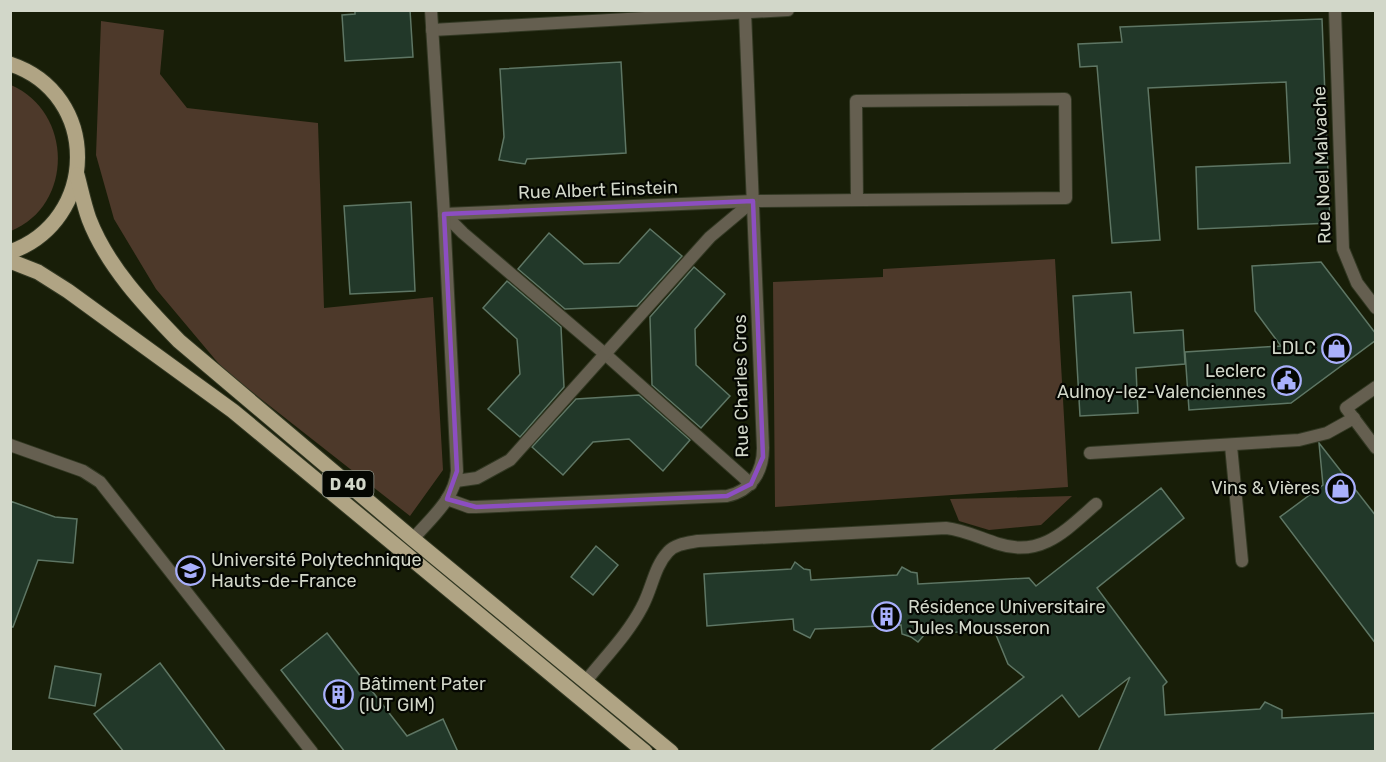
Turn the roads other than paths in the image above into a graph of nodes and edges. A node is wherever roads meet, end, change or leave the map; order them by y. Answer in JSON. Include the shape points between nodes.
{"nodes":[{"id":1,"x":431,"y":10,"type":"edge"},
{"id":2,"x":788,"y":10,"type":"edge"},
{"id":3,"x":1335,"y":10,"type":"edge"},
{"id":4,"x":745,"y":12,"type":"junction"},
{"id":5,"x":432,"y":30,"type":"junction"},
{"id":6,"x":10,"y":64,"type":"edge"},
{"id":7,"x":77,"y":175,"type":"junction"},
{"id":8,"x":857,"y":200,"type":"junction"},
{"id":9,"x":753,"y":201,"type":"junction"},
{"id":10,"x":444,"y":214,"type":"junction"},
{"id":11,"x":10,"y":252,"type":"edge"},
{"id":12,"x":10,"y":261,"type":"edge"},
{"id":13,"x":1376,"y":308,"type":"edge"},
{"id":14,"x":605,"y":354,"type":"junction"},
{"id":15,"x":1376,"y":387,"type":"edge"},
{"id":16,"x":1354,"y":418,"type":"junction"},
{"id":17,"x":10,"y":445,"type":"edge"},
{"id":18,"x":1231,"y":446,"type":"junction"},
{"id":19,"x":1376,"y":448,"type":"edge"},
{"id":20,"x":1090,"y":453,"type":"dead end"},
{"id":21,"x":456,"y":481,"type":"junction"},
{"id":22,"x":751,"y":484,"type":"junction"},
{"id":23,"x":447,"y":499,"type":"junction"},
{"id":24,"x":1096,"y":504,"type":"dead end"},
{"id":25,"x":413,"y":539,"type":"junction"},
{"id":26,"x":1242,"y":561,"type":"dead end"},
{"id":27,"x":586,"y":681,"type":"junction"},
{"id":28,"x":312,"y":752,"type":"edge"},
{"id":29,"x":645,"y":752,"type":"edge"},
{"id":30,"x":671,"y":752,"type":"edge"}],
"edges":[{"from":1,"to":5,"type":"street"},
{"from":2,"to":4,"type":"street"},
{"from":3,"to":13,"type":"street","name":"Rue Noel Malvache","via":[[1342,243],[1351,272]]},
{"from":4,"to":5,"type":"street"},
{"from":4,"to":9,"type":"street","name":"Rue Charles Cros"},
{"from":5,"to":10,"type":"street"},
{"from":6,"to":7,"type":"main road","via":[[42,82],[63,105],[75,134]]},
{"from":7,"to":11,"type":"main road","via":[[68,203],[57,220],[35,240]]},
{"from":7,"to":25,"type":"main road","number":"D 40","via":[[102,245],[161,322],[199,359]]},
{"from":8,"to":8,"type":"street","name":"Rue Albert Einstein","via":[[1066,198],[1065,99],[856,101]]},
{"from":8,"to":9,"type":"street","name":"Rue Albert Einstein"},
{"from":9,"to":10,"type":"street","name":"Rue Albert Einstein"},
{"from":9,"to":14,"type":"street","via":[[710,237]]},
{"from":9,"to":22,"type":"street","name":"Rue Charles Cros","via":[[763,457]]},
{"from":10,"to":14,"type":"street"},
{"from":10,"to":21,"type":"street"},
{"from":12,"to":29,"type":"main road","number":"D 40","via":[[38,272],[88,305],[242,418]]},
{"from":14,"to":21,"type":"street","via":[[510,460],[477,478]]},
{"from":14,"to":22,"type":"street"},
{"from":15,"to":16,"type":"street","via":[[1346,408]]},
{"from":16,"to":18,"type":"street","via":[[1314,438]]},
{"from":16,"to":19,"type":"street"},
{"from":17,"to":28,"type":"street","via":[[83,471],[100,482]]},
{"from":18,"to":20,"type":"street"},
{"from":18,"to":26,"type":"street"},
{"from":21,"to":23,"type":"street"},
{"from":22,"to":23,"type":"street","name":"Rue Charles Cros","via":[[727,496],[476,507]]},
{"from":23,"to":25,"type":"street"},
{"from":24,"to":27,"type":"street","via":[[1057,537],[1036,547],[1002,545],[946,528],[680,544],[662,559],[637,616]]},
{"from":25,"to":27,"type":"main road","number":"D 40"},
{"from":27,"to":30,"type":"main road","number":"D 40"}]}
